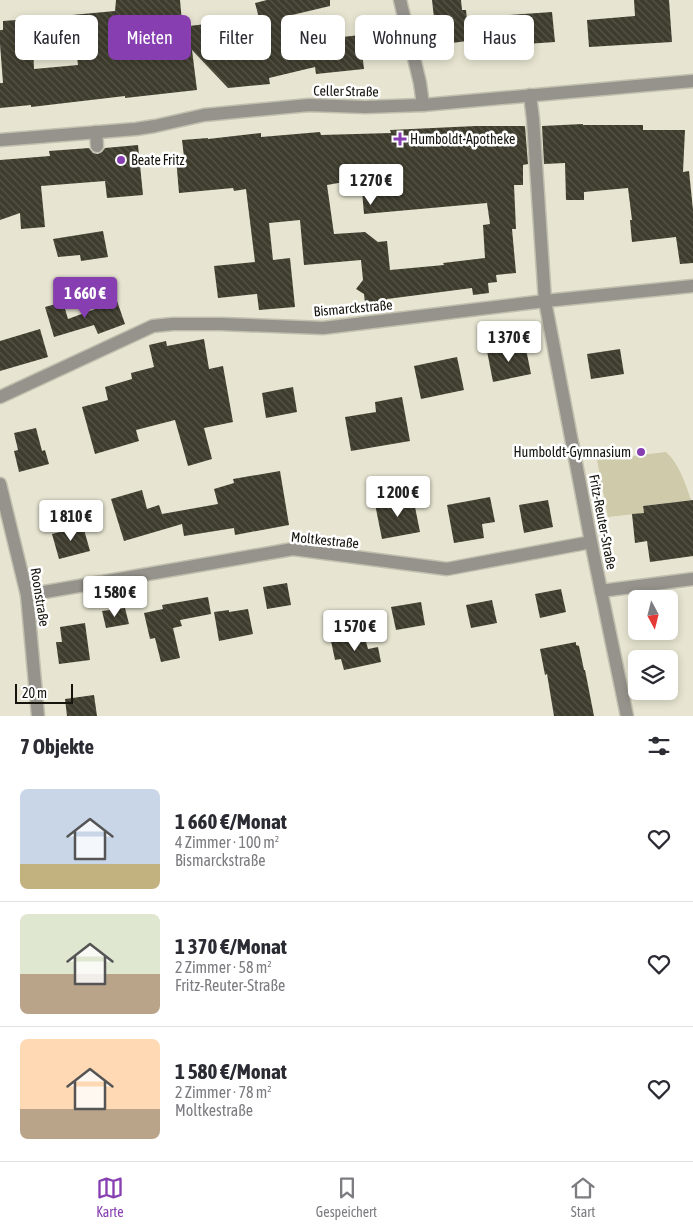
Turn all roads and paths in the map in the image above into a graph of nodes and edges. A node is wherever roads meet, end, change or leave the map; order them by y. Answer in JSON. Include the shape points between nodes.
{"nodes":[{"id":1,"x":400,"y":0,"type":"edge"},
{"id":2,"x":693,"y":81,"type":"edge"},
{"id":3,"x":530,"y":95,"type":"junction"},
{"id":4,"x":423,"y":105,"type":"junction"},
{"id":5,"x":96,"y":132,"type":"junction"},
{"id":6,"x":0,"y":140,"type":"edge"},
{"id":7,"x":97,"y":146,"type":"dead end"},
{"id":8,"x":693,"y":286,"type":"edge"},
{"id":9,"x":545,"y":302,"type":"junction"},
{"id":10,"x":0,"y":397,"type":"edge"},
{"id":11,"x":0,"y":484,"type":"edge"},
{"id":12,"x":591,"y":542,"type":"junction"},
{"id":13,"x":693,"y":579,"type":"edge"},
{"id":14,"x":602,"y":591,"type":"junction"},
{"id":15,"x":27,"y":595,"type":"junction"},
{"id":16,"x":38,"y":716,"type":"edge"},
{"id":17,"x":627,"y":716,"type":"edge"}],
"edges":[{"from":1,"to":4,"type":"street"},
{"from":2,"to":3,"type":"street","name":"Celler Straße"},
{"from":3,"to":4,"type":"street","name":"Celler Straße"},
{"from":3,"to":9,"type":"street","name":"Fritz-Reuter-Straße"},
{"from":4,"to":5,"type":"street","name":"Celler Straße","via":[[309,105],[204,115],[136,129]]},
{"from":5,"to":6,"type":"street","name":"Celler Straße"},
{"from":5,"to":7,"type":"street"},
{"from":8,"to":9,"type":"street","name":"Bismarckstraße"},
{"from":9,"to":10,"type":"street","name":"Bismarckstraße","via":[[323,328],[221,324],[153,326]]},
{"from":9,"to":12,"type":"street","name":"Fritz-Reuter-Straße"},
{"from":11,"to":15,"type":"street","name":"Roonstraße"},
{"from":12,"to":14,"type":"street","name":"Fritz-Reuter-Straße"},
{"from":12,"to":15,"type":"street","name":"Moltkestraße","via":[[447,569],[293,549]]},
{"from":13,"to":14,"type":"street"},
{"from":14,"to":17,"type":"street","name":"Fritz-Reuter-Straße"},
{"from":15,"to":16,"type":"street","name":"Roonstraße"}]}
